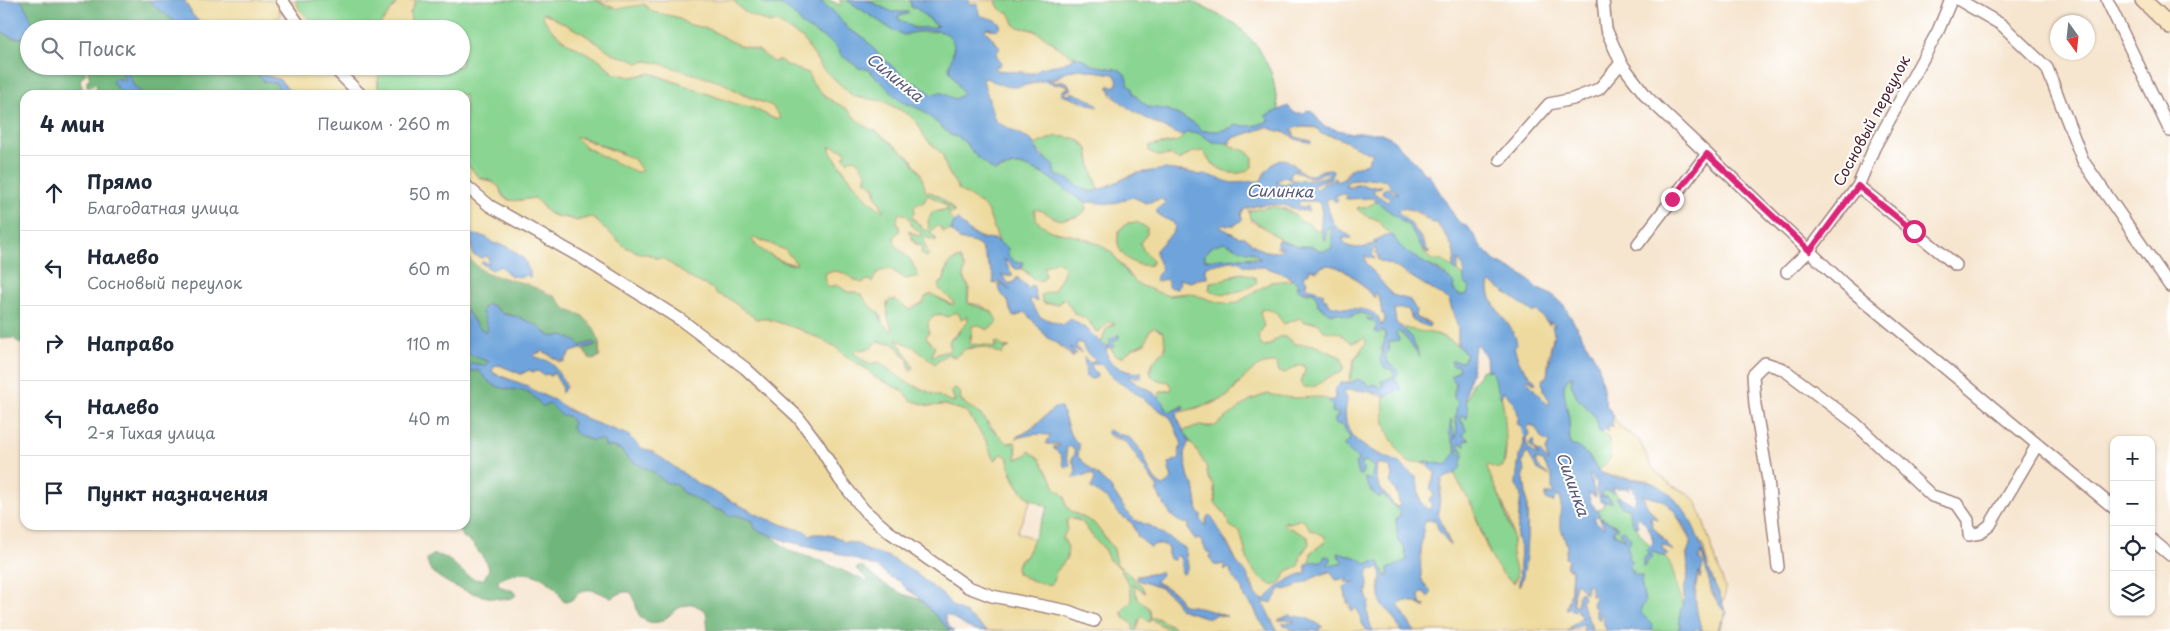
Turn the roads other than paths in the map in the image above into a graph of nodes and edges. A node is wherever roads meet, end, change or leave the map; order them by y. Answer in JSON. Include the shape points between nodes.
{"nodes":[{"id":1,"x":282,"y":0,"type":"edge"},
{"id":2,"x":1603,"y":0,"type":"edge"},
{"id":3,"x":1952,"y":0,"type":"edge"},
{"id":4,"x":1959,"y":0,"type":"edge"},
{"id":5,"x":2108,"y":0,"type":"edge"},
{"id":6,"x":2143,"y":0,"type":"edge"},
{"id":7,"x":296,"y":20,"type":"edge"},
{"id":8,"x":2170,"y":26,"type":"edge"},
{"id":9,"x":1621,"y":63,"type":"junction"},
{"id":10,"x":341,"y":75,"type":"edge"},
{"id":11,"x":356,"y":90,"type":"edge"},
{"id":12,"x":2170,"y":131,"type":"edge"},
{"id":13,"x":1707,"y":154,"type":"junction"},
{"id":14,"x":1500,"y":160,"type":"dead end"},
{"id":15,"x":1858,"y":186,"type":"junction"},
{"id":16,"x":470,"y":189,"type":"edge"},
{"id":17,"x":1638,"y":244,"type":"dead end"},
{"id":18,"x":1810,"y":251,"type":"junction"},
{"id":19,"x":1956,"y":265,"type":"dead end"},
{"id":20,"x":1788,"y":272,"type":"dead end"},
{"id":21,"x":2170,"y":286,"type":"edge"},
{"id":22,"x":2037,"y":445,"type":"junction"},
{"id":23,"x":2110,"y":505,"type":"edge"},
{"id":24,"x":2155,"y":542,"type":"edge"},
{"id":25,"x":2170,"y":555,"type":"edge"},
{"id":26,"x":1778,"y":566,"type":"dead end"},
{"id":27,"x":1094,"y":621,"type":"dead end"}],
"edges":[{"from":1,"to":7,"type":"street"},
{"from":2,"to":9,"type":"street","via":[[1606,29]]},
{"from":3,"to":15,"type":"street","name":"Сосновый переулок","via":[[1874,148]]},
{"from":4,"to":21,"type":"street","via":[[2002,25],[2047,68],[2083,160]]},
{"from":5,"to":12,"type":"street"},
{"from":6,"to":8,"type":"main road"},
{"from":9,"to":13,"type":"street","via":[[1647,97]]},
{"from":9,"to":14,"type":"street","via":[[1599,89],[1549,104]]},
{"from":10,"to":11,"type":"street"},
{"from":13,"to":17,"type":"street"},
{"from":13,"to":18,"type":"street"},
{"from":15,"to":18,"type":"street","name":"Сосновый переулок"},
{"from":15,"to":19,"type":"street"},
{"from":16,"to":27,"type":"street","via":[[490,206],[681,320],[745,368],[798,417],[864,510],[968,588]]},
{"from":18,"to":20,"type":"street","name":"Сосновый переулок"},
{"from":18,"to":22,"type":"street","via":[[1845,285]]},
{"from":22,"to":23,"type":"street"},
{"from":22,"to":26,"type":"street","via":[[1990,525],[1980,533],[1968,535],[1968,520],[1958,504],[1932,496],[1855,424],[1783,369],[1765,363],[1753,375]]},
{"from":24,"to":25,"type":"street"}]}
